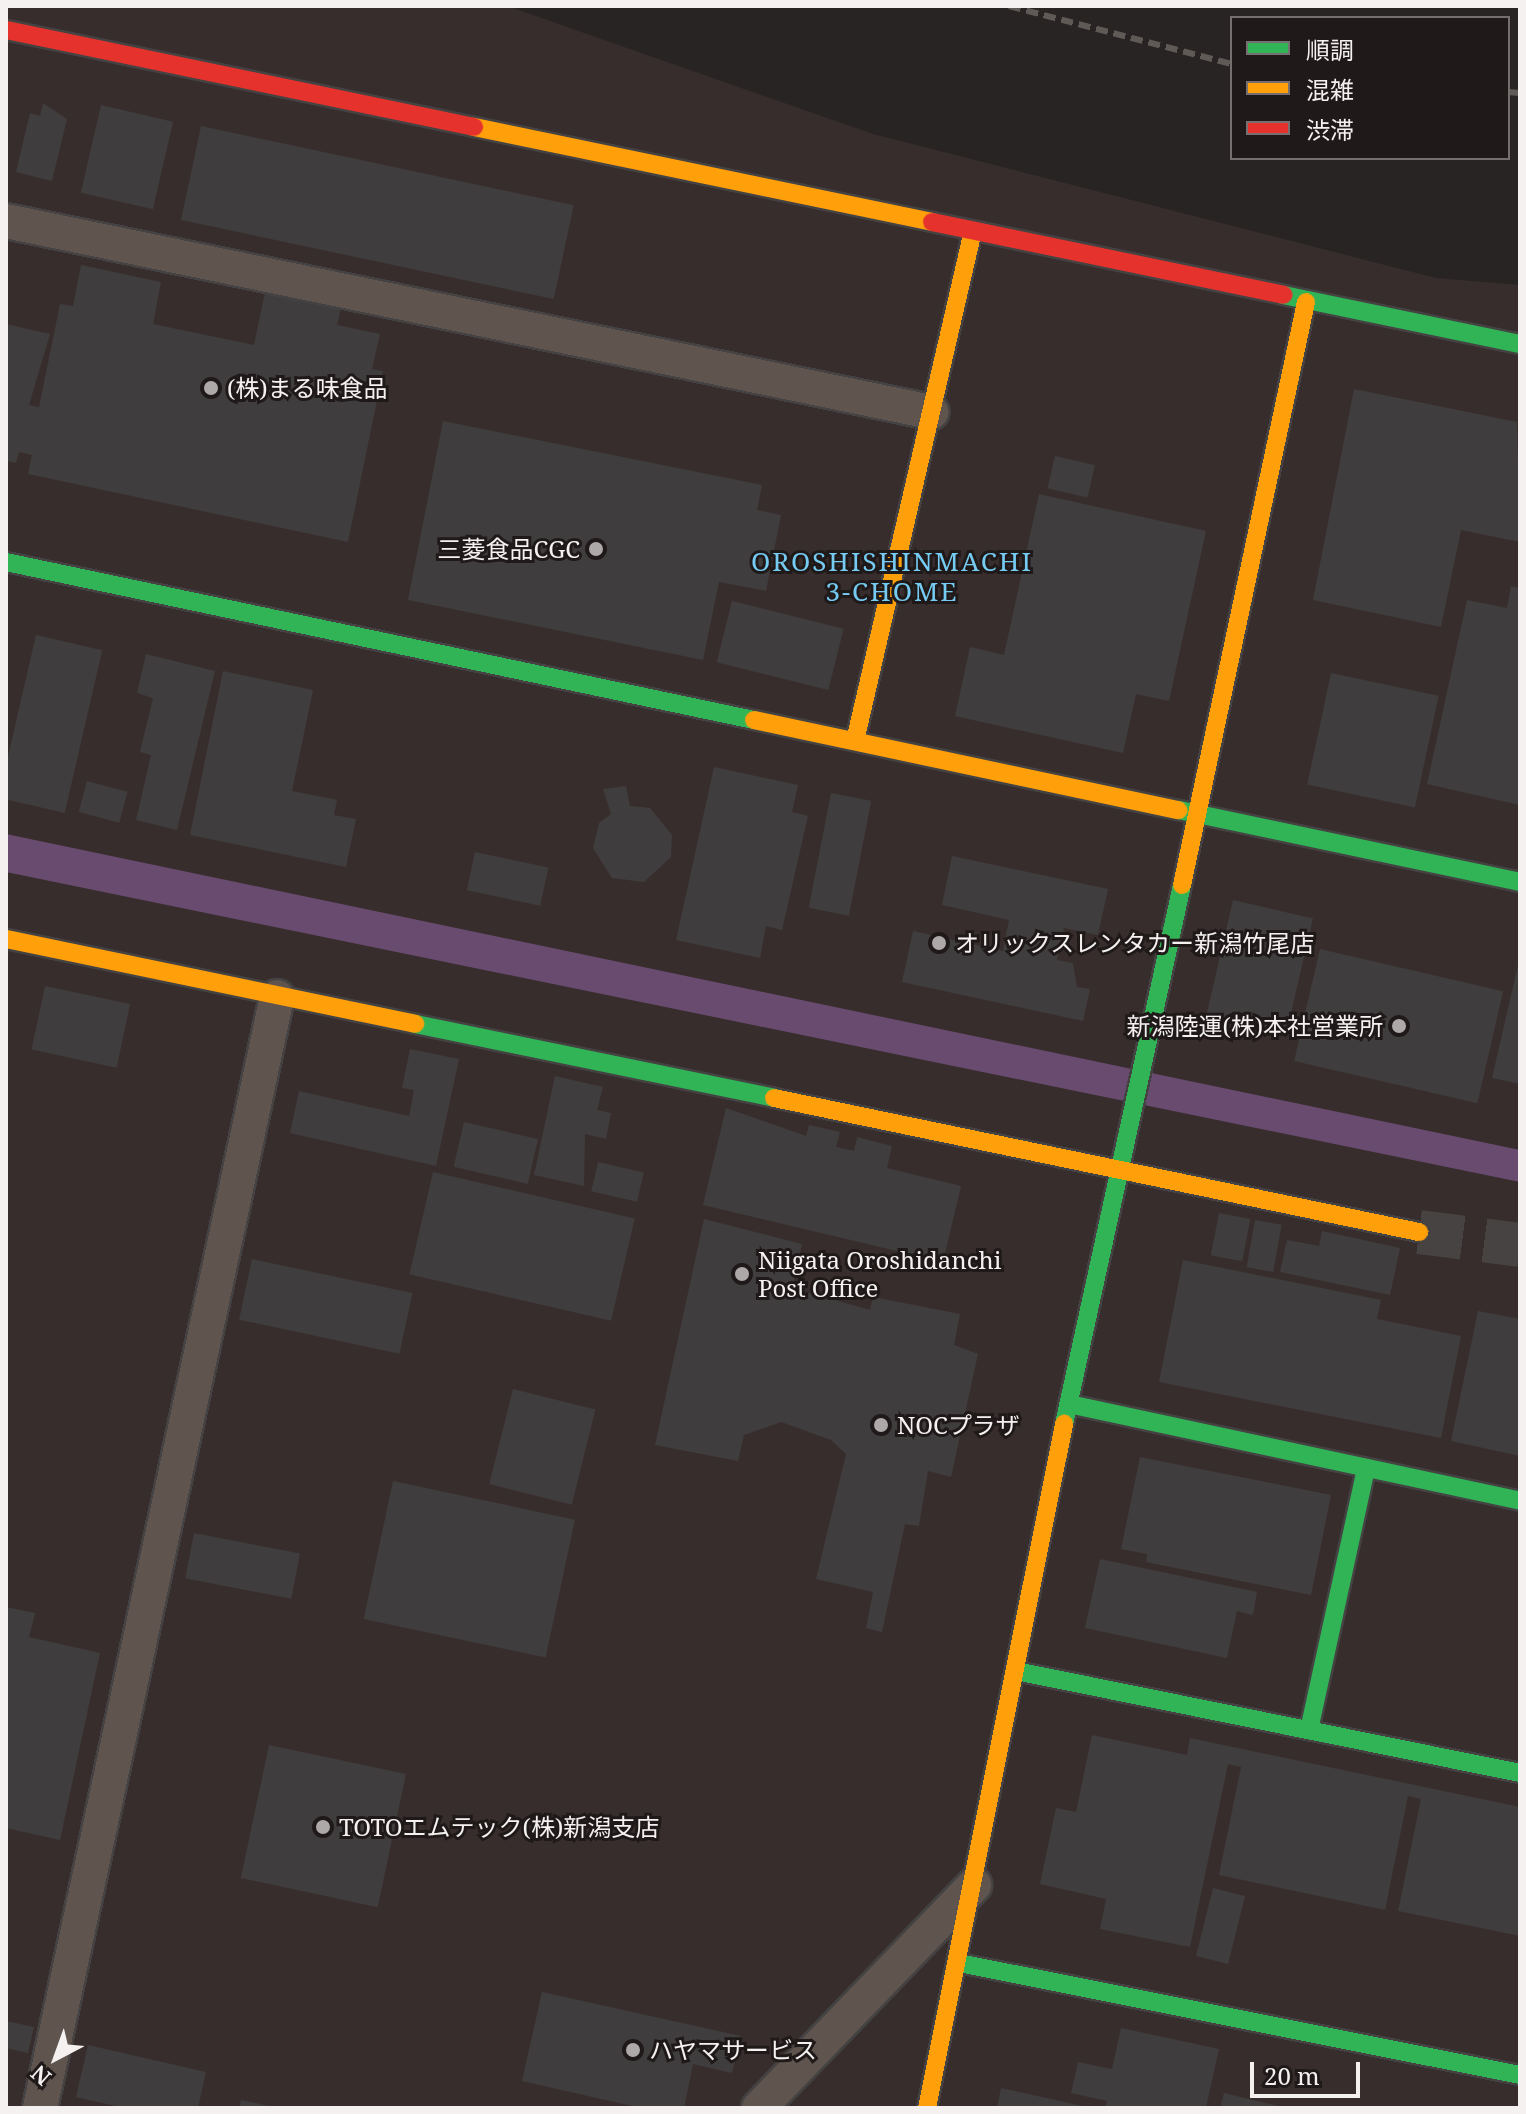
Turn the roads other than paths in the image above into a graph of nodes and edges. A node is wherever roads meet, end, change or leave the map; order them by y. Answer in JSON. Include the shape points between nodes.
{"nodes":[{"id":1,"x":6,"y":30,"type":"edge"},
{"id":2,"x":6,"y":221,"type":"edge"},
{"id":3,"x":972,"y":235,"type":"junction"},
{"id":4,"x":1306,"y":302,"type":"junction"},
{"id":5,"x":1520,"y":344,"type":"edge"},
{"id":6,"x":931,"y":412,"type":"junction"},
{"id":7,"x":6,"y":562,"type":"edge"},
{"id":8,"x":855,"y":741,"type":"junction"},
{"id":9,"x":1199,"y":814,"type":"junction"},
{"id":10,"x":1520,"y":882,"type":"edge"},
{"id":11,"x":6,"y":939,"type":"edge"},
{"id":12,"x":277,"y":997,"type":"junction"},
{"id":13,"x":1115,"y":1167,"type":"junction"},
{"id":14,"x":1419,"y":1232,"type":"tunnel mouth"},
{"id":15,"x":1069,"y":1404,"type":"junction"},
{"id":16,"x":1366,"y":1468,"type":"junction"},
{"id":17,"x":1520,"y":1501,"type":"edge"},
{"id":18,"x":1016,"y":1671,"type":"junction"},
{"id":19,"x":1309,"y":1730,"type":"junction"},
{"id":20,"x":1520,"y":1773,"type":"edge"},
{"id":21,"x":974,"y":1885,"type":"junction"},
{"id":22,"x":959,"y":1963,"type":"junction"},
{"id":23,"x":1520,"y":2075,"type":"edge"},
{"id":24,"x":40,"y":2108,"type":"edge"},
{"id":25,"x":759,"y":2108,"type":"edge"},
{"id":26,"x":927,"y":2108,"type":"edge"}],
"edges":[{"from":1,"to":3,"type":"street"},
{"from":2,"to":6,"type":"street"},
{"from":3,"to":4,"type":"street"},
{"from":3,"to":6,"type":"street"},
{"from":4,"to":5,"type":"street"},
{"from":4,"to":9,"type":"street"},
{"from":6,"to":8,"type":"street"},
{"from":7,"to":8,"type":"street"},
{"from":8,"to":9,"type":"street"},
{"from":9,"to":10,"type":"street"},
{"from":9,"to":13,"type":"street"},
{"from":11,"to":12,"type":"street"},
{"from":12,"to":13,"type":"street"},
{"from":12,"to":24,"type":"street"},
{"from":13,"to":14,"type":"street"},
{"from":13,"to":15,"type":"street"},
{"from":15,"to":16,"type":"street"},
{"from":15,"to":18,"type":"street"},
{"from":16,"to":17,"type":"street"},
{"from":16,"to":19,"type":"street"},
{"from":18,"to":19,"type":"street"},
{"from":18,"to":21,"type":"street"},
{"from":19,"to":20,"type":"street"},
{"from":21,"to":22,"type":"street"},
{"from":21,"to":25,"type":"street"},
{"from":22,"to":23,"type":"street"},
{"from":22,"to":26,"type":"street"}]}
